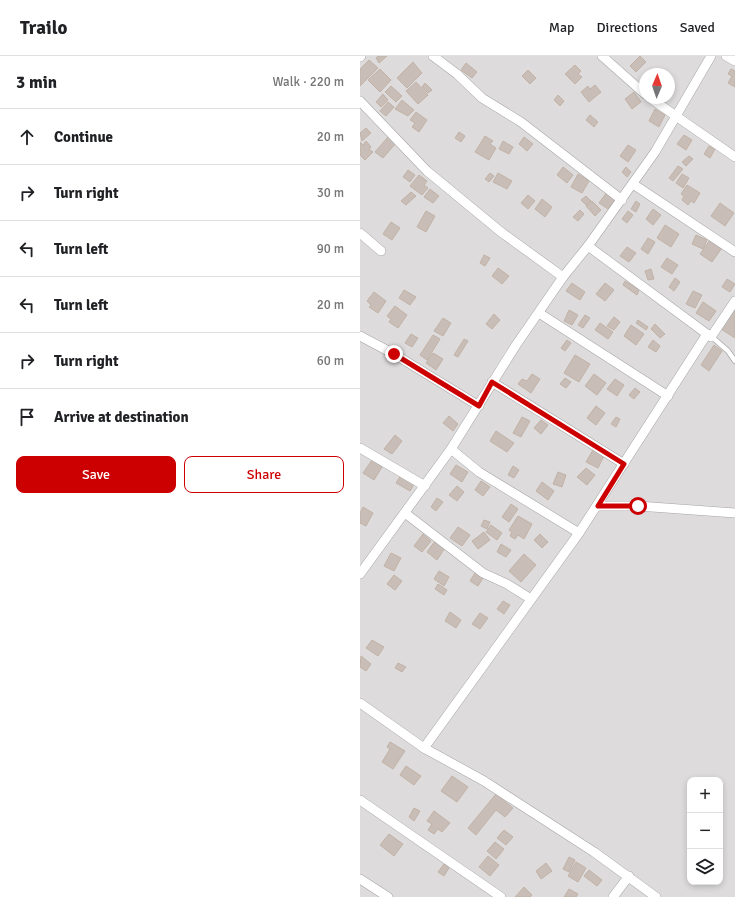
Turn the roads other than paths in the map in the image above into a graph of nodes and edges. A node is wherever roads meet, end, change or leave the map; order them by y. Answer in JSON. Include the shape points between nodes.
{"nodes":[{"id":1,"x":433,"y":56,"type":"edge"},
{"id":2,"x":602,"y":56,"type":"edge"},
{"id":3,"x":711,"y":56,"type":"edge"},
{"id":4,"x":726,"y":56,"type":"edge"},
{"id":5,"x":735,"y":61,"type":"edge"},
{"id":6,"x":639,"y":89,"type":"edge"},
{"id":7,"x":360,"y":101,"type":"edge"},
{"id":8,"x":658,"y":104,"type":"edge"},
{"id":9,"x":676,"y":117,"type":"junction"},
{"id":10,"x":735,"y":157,"type":"edge"},
{"id":11,"x":632,"y":184,"type":"junction"},
{"id":12,"x":622,"y":200,"type":"junction"},
{"id":13,"x":360,"y":233,"type":"edge"},
{"id":14,"x":588,"y":246,"type":"junction"},
{"id":15,"x":381,"y":251,"type":"dead end"},
{"id":16,"x":735,"y":252,"type":"edge"},
{"id":17,"x":563,"y":277,"type":"junction"},
{"id":18,"x":735,"y":301,"type":"edge"},
{"id":19,"x":539,"y":313,"type":"junction"},
{"id":20,"x":360,"y":336,"type":"edge"},
{"id":21,"x":710,"y":336,"type":"junction"},
{"id":22,"x":735,"y":361,"type":"edge"},
{"id":23,"x":492,"y":382,"type":"junction"},
{"id":24,"x":668,"y":396,"type":"junction"},
{"id":25,"x":479,"y":406,"type":"junction"},
{"id":26,"x":360,"y":448,"type":"edge"},
{"id":27,"x":451,"y":449,"type":"junction"},
{"id":28,"x":624,"y":464,"type":"junction"},
{"id":29,"x":425,"y":486,"type":"junction"},
{"id":30,"x":598,"y":506,"type":"junction"},
{"id":31,"x":405,"y":513,"type":"junction"},
{"id":32,"x":735,"y":513,"type":"edge"},
{"id":33,"x":579,"y":533,"type":"junction"},
{"id":34,"x":360,"y":574,"type":"edge"},
{"id":35,"x":532,"y":599,"type":"junction"},
{"id":36,"x":360,"y":703,"type":"edge"},
{"id":37,"x":424,"y":748,"type":"junction"},
{"id":38,"x":360,"y":800,"type":"edge"},
{"id":39,"x":629,"y":876,"type":"junction"},
{"id":40,"x":360,"y":879,"type":"edge"},
{"id":41,"x":388,"y":897,"type":"edge"},
{"id":42,"x":501,"y":897,"type":"edge"},
{"id":43,"x":613,"y":897,"type":"edge"},
{"id":44,"x":656,"y":897,"type":"edge"}],
"edges":[{"from":1,"to":12,"type":"street","via":[[482,98],[521,122]]},
{"from":2,"to":6,"type":"street"},
{"from":3,"to":9,"type":"street"},
{"from":4,"to":5,"type":"street"},
{"from":7,"to":17,"type":"street","via":[[427,170],[501,232]]},
{"from":8,"to":9,"type":"street"},
{"from":9,"to":10,"type":"street"},
{"from":9,"to":11,"type":"street"},
{"from":11,"to":12,"type":"street"},
{"from":11,"to":16,"type":"street"},
{"from":12,"to":14,"type":"street"},
{"from":13,"to":15,"type":"street"},
{"from":14,"to":17,"type":"street"},
{"from":14,"to":21,"type":"street"},
{"from":17,"to":19,"type":"street"},
{"from":18,"to":21,"type":"street"},
{"from":19,"to":23,"type":"street"},
{"from":19,"to":24,"type":"street"},
{"from":20,"to":25,"type":"street"},
{"from":21,"to":22,"type":"lane","via":[[728,351]]},
{"from":21,"to":24,"type":"street"},
{"from":23,"to":25,"type":"street"},
{"from":23,"to":28,"type":"street"},
{"from":24,"to":28,"type":"street"},
{"from":25,"to":27,"type":"street"},
{"from":26,"to":29,"type":"street"},
{"from":27,"to":29,"type":"street"},
{"from":27,"to":33,"type":"street","via":[[479,472]]},
{"from":28,"to":30,"type":"street"},
{"from":29,"to":31,"type":"street"},
{"from":30,"to":32,"type":"street","via":[[638,506]]},
{"from":30,"to":33,"type":"street"},
{"from":31,"to":34,"type":"street"},
{"from":31,"to":35,"type":"street","via":[[483,573]]},
{"from":33,"to":35,"type":"street"},
{"from":35,"to":37,"type":"street"},
{"from":36,"to":37,"type":"street"},
{"from":37,"to":39,"type":"street","via":[[484,781]]},
{"from":38,"to":42,"type":"street"},
{"from":39,"to":43,"type":"street"},
{"from":39,"to":44,"type":"street"},
{"from":40,"to":41,"type":"street"}]}
